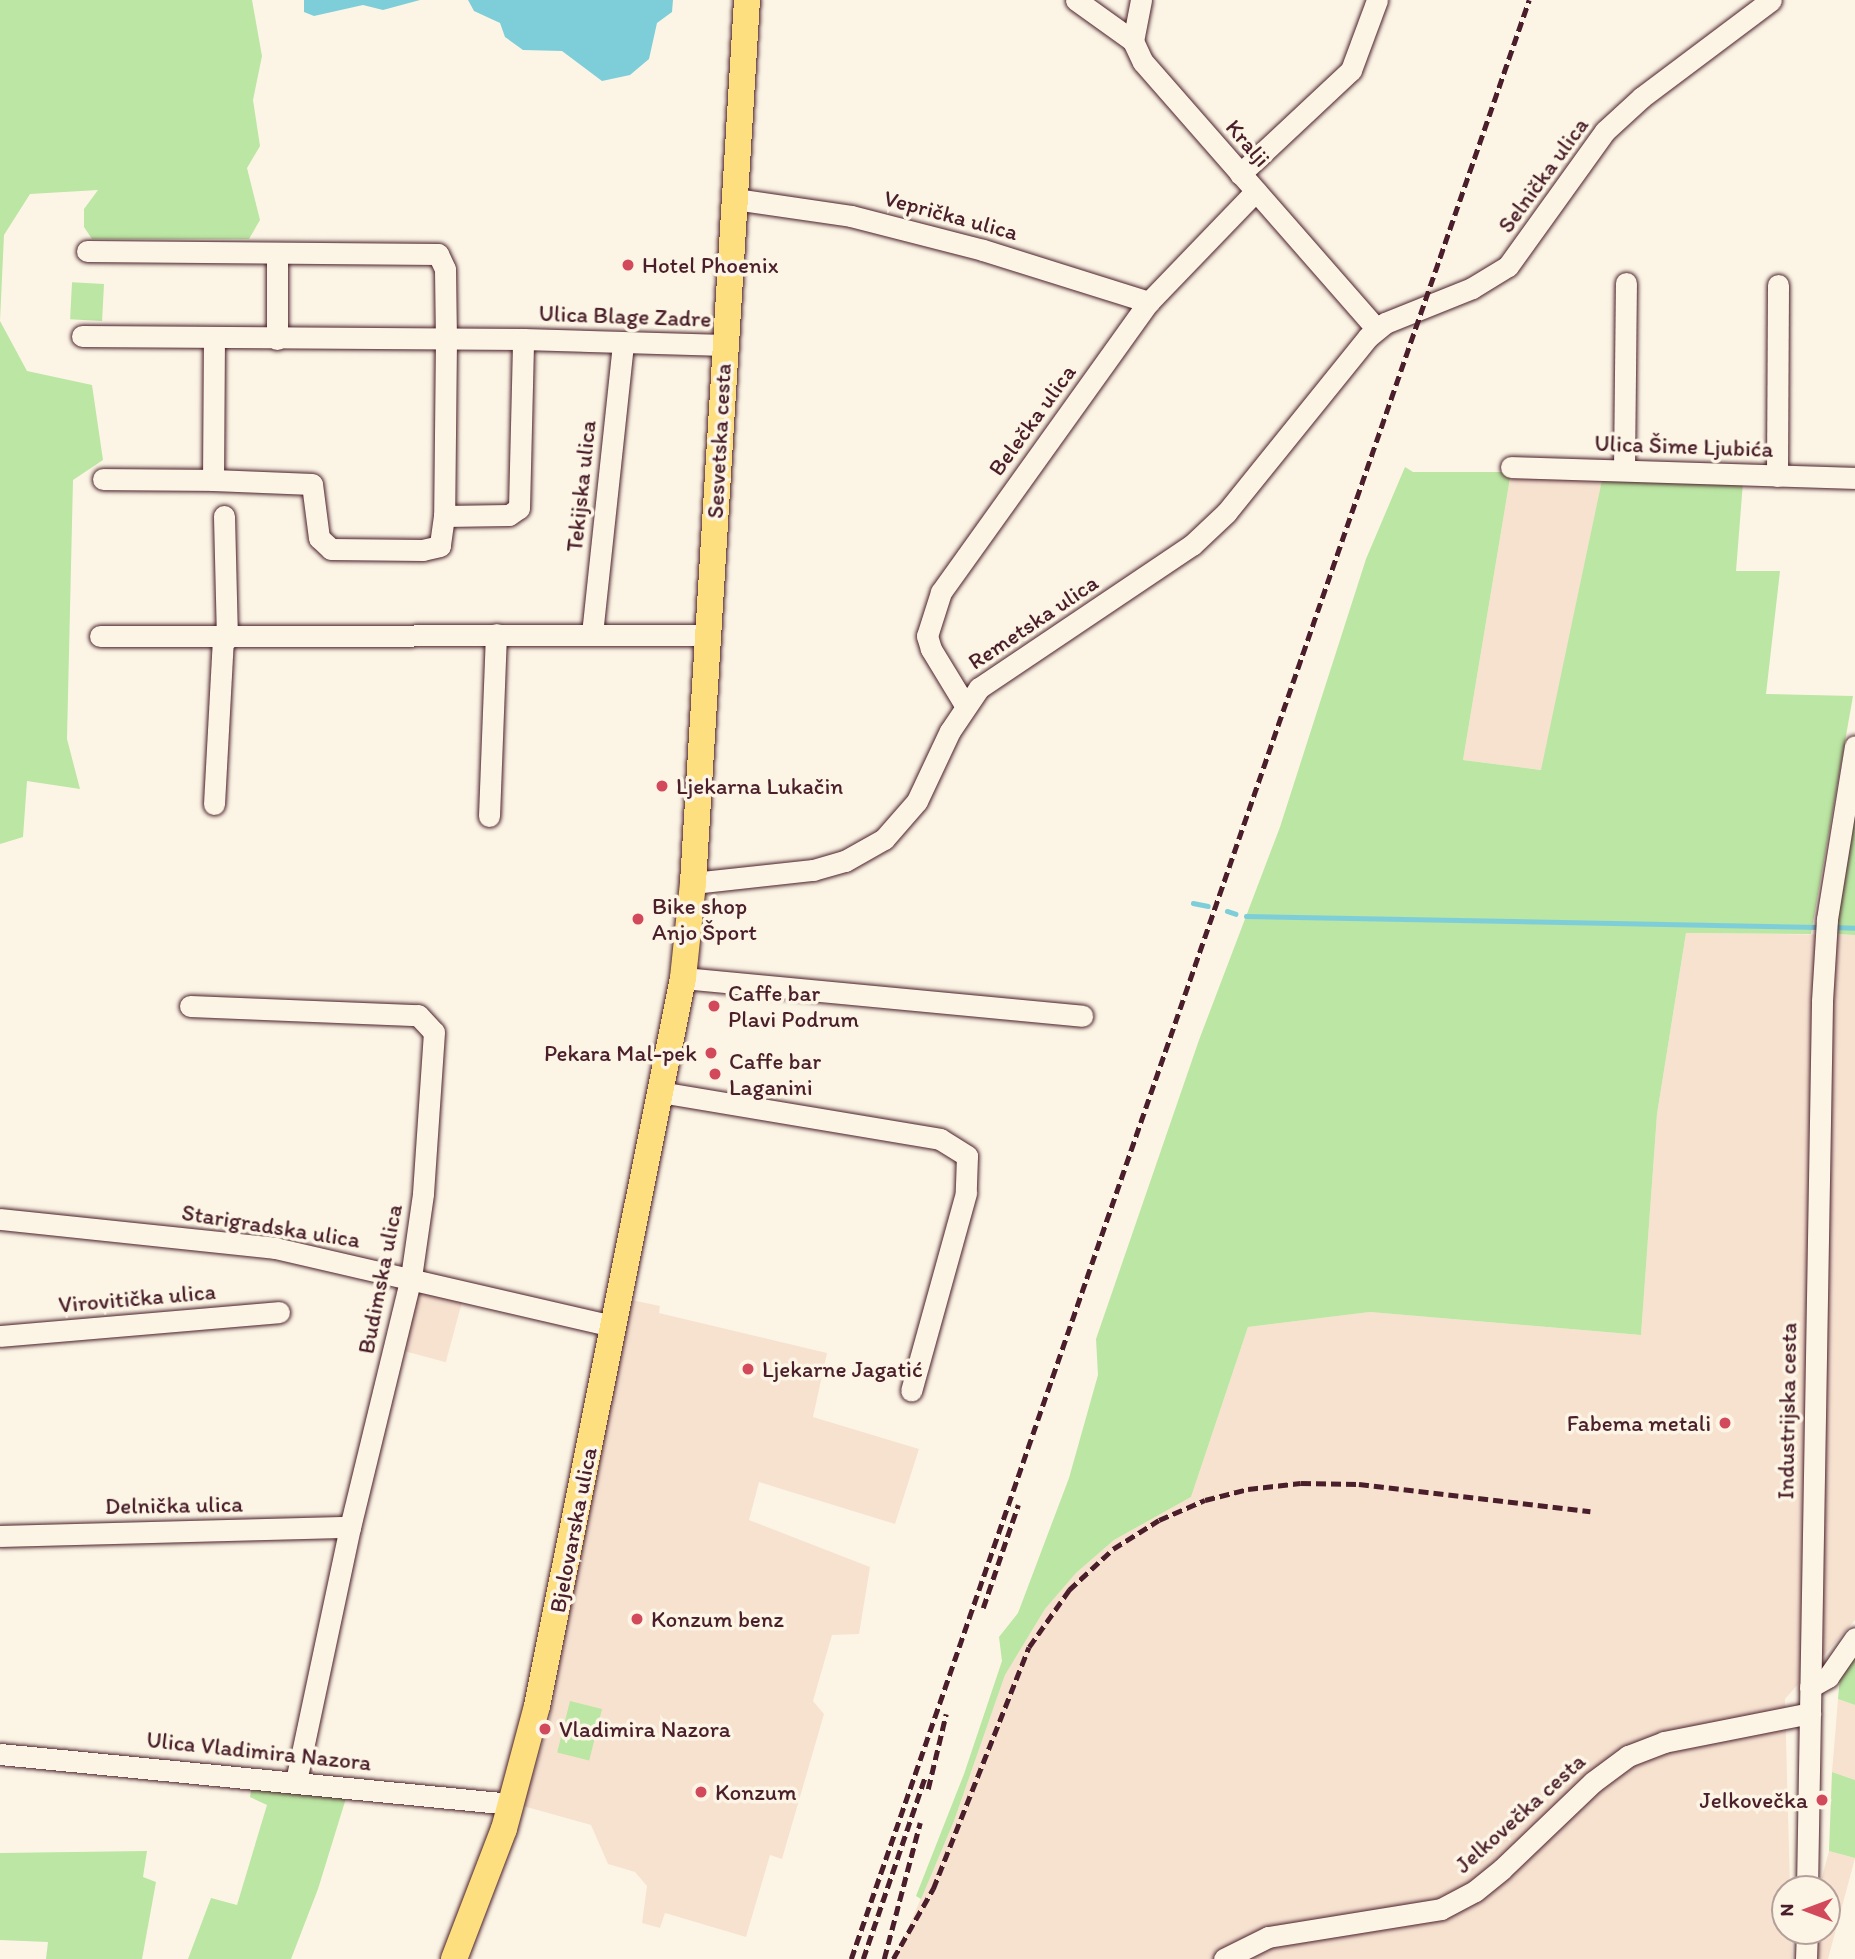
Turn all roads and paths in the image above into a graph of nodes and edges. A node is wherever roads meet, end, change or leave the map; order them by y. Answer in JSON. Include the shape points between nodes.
{"nodes":[{"id":1,"x":747,"y":0,"type":"edge"},
{"id":2,"x":1076,"y":0,"type":"edge"},
{"id":3,"x":1141,"y":0,"type":"edge"},
{"id":4,"x":1377,"y":0,"type":"edge"},
{"id":5,"x":1771,"y":0,"type":"edge"},
{"id":6,"x":1133,"y":41,"type":"junction"},
{"id":7,"x":1240,"y":174,"type":"junction"},
{"id":8,"x":1255,"y":191,"type":"junction"},
{"id":9,"x":735,"y":199,"type":"junction"},
{"id":10,"x":87,"y":251,"type":"dead end"},
{"id":11,"x":276,"y":254,"type":"junction"},
{"id":12,"x":1626,"y":283,"type":"dead end"},
{"id":13,"x":1778,"y":285,"type":"dead end"},
{"id":14,"x":1149,"y":302,"type":"junction"},
{"id":15,"x":1377,"y":329,"type":"junction"},
{"id":16,"x":82,"y":336,"type":"dead end"},
{"id":17,"x":214,"y":339,"type":"junction"},
{"id":18,"x":276,"y":339,"type":"junction"},
{"id":19,"x":446,"y":339,"type":"junction"},
{"id":20,"x":523,"y":339,"type":"junction"},
{"id":21,"x":623,"y":343,"type":"junction"},
{"id":22,"x":725,"y":345,"type":"junction"},
{"id":23,"x":1511,"y":467,"type":"dead end"},
{"id":24,"x":1624,"y":469,"type":"junction"},
{"id":25,"x":1777,"y":476,"type":"junction"},
{"id":26,"x":1855,"y":478,"type":"edge"},
{"id":27,"x":103,"y":480,"type":"dead end"},
{"id":28,"x":213,"y":480,"type":"junction"},
{"id":29,"x":224,"y":516,"type":"dead end"},
{"id":30,"x":444,"y":516,"type":"junction"},
{"id":31,"x":496,"y":634,"type":"junction"},
{"id":32,"x":592,"y":634,"type":"junction"},
{"id":33,"x":708,"y":635,"type":"junction"},
{"id":34,"x":100,"y":636,"type":"dead end"},
{"id":35,"x":225,"y":639,"type":"junction"},
{"id":36,"x":965,"y":705,"type":"junction"},
{"id":37,"x":1855,"y":746,"type":"edge"},
{"id":38,"x":214,"y":804,"type":"dead end"},
{"id":39,"x":489,"y":816,"type":"dead end"},
{"id":40,"x":693,"y":883,"type":"junction"},
{"id":41,"x":682,"y":978,"type":"junction"},
{"id":42,"x":190,"y":1006,"type":"dead end"},
{"id":43,"x":1082,"y":1016,"type":"dead end"},
{"id":44,"x":660,"y":1092,"type":"junction"},
{"id":45,"x":0,"y":1219,"type":"edge"},
{"id":46,"x":411,"y":1277,"type":"junction"},
{"id":47,"x":279,"y":1312,"type":"dead end"},
{"id":48,"x":603,"y":1325,"type":"junction"},
{"id":49,"x":0,"y":1336,"type":"edge"},
{"id":50,"x":911,"y":1391,"type":"dead end"},
{"id":51,"x":350,"y":1527,"type":"junction"},
{"id":52,"x":0,"y":1536,"type":"edge"},
{"id":53,"x":1855,"y":1638,"type":"edge"},
{"id":54,"x":1810,"y":1687,"type":"junction"},
{"id":55,"x":1810,"y":1713,"type":"junction"},
{"id":56,"x":0,"y":1754,"type":"edge"},
{"id":57,"x":296,"y":1780,"type":"junction"},
{"id":58,"x":511,"y":1804,"type":"junction"},
{"id":59,"x":1807,"y":1875,"type":"edge"},
{"id":60,"x":454,"y":1959,"type":"edge"},
{"id":61,"x":1224,"y":1959,"type":"edge"}],
"edges":[{"from":1,"to":9,"type":"main road","name":"Sesvetska cesta"},
{"from":2,"to":6,"type":"street","name":"Kralji"},
{"from":3,"to":6,"type":"street"},
{"from":4,"to":7,"type":"street","via":[[1352,70]]},
{"from":5,"to":15,"type":"street","name":"Selnička ulica","via":[[1642,97],[1605,131],[1508,266],[1472,288]]},
{"from":6,"to":7,"type":"street","name":"Kralji","via":[[1143,62]]},
{"from":7,"to":8,"type":"street","name":"Kralji"},
{"from":8,"to":14,"type":"street","name":"Belečka ulica"},
{"from":8,"to":15,"type":"street","name":"Kralji"},
{"from":9,"to":14,"type":"street","name":"Veprička ulica","via":[[852,216],[983,250]]},
{"from":9,"to":22,"type":"main road","name":"Sesvetska cesta"},
{"from":10,"to":11,"type":"street"},
{"from":11,"to":18,"type":"street"},
{"from":11,"to":19,"type":"street","via":[[438,254],[445,269]]},
{"from":12,"to":24,"type":"street"},
{"from":13,"to":25,"type":"street"},
{"from":14,"to":36,"type":"street","name":"Belečka ulica","via":[[941,592],[927,636]]},
{"from":15,"to":36,"type":"street","name":"Remetska ulica","via":[[1226,513],[1192,545],[979,688]]},
{"from":16,"to":17,"type":"street","name":"Ulica Blage Zadre"},
{"from":17,"to":18,"type":"street","name":"Ulica Blage Zadre"},
{"from":17,"to":28,"type":"street"},
{"from":18,"to":19,"type":"street","name":"Ulica Blage Zadre"},
{"from":19,"to":20,"type":"street","name":"Ulica Blage Zadre"},
{"from":19,"to":30,"type":"street"},
{"from":20,"to":21,"type":"street","name":"Ulica Blage Zadre"},
{"from":20,"to":30,"type":"street","name":"Ulica Blage Zadre","via":[[519,508],[509,515]]},
{"from":21,"to":22,"type":"street","name":"Ulica Blage Zadre"},
{"from":21,"to":32,"type":"street","name":"Tekijska ulica"},
{"from":22,"to":33,"type":"main road","name":"Sesvetska cesta"},
{"from":23,"to":24,"type":"street","name":"Ulica Šime Ljubića"},
{"from":24,"to":25,"type":"street","name":"Ulica Šime Ljubića"},
{"from":25,"to":26,"type":"street","name":"Ulica Šime Ljubića"},
{"from":27,"to":28,"type":"street"},
{"from":28,"to":30,"type":"street","via":[[312,484],[319,538],[331,549],[435,549],[443,539]]},
{"from":29,"to":35,"type":"street"},
{"from":31,"to":32,"type":"street"},
{"from":31,"to":35,"type":"street"},
{"from":31,"to":39,"type":"street"},
{"from":32,"to":33,"type":"street"},
{"from":33,"to":40,"type":"main road","name":"Sesvetska cesta"},
{"from":34,"to":35,"type":"street"},
{"from":35,"to":38,"type":"street"},
{"from":36,"to":40,"type":"street","name":"Remetska ulica","via":[[917,801],[898,826],[867,851],[813,870]]},
{"from":37,"to":54,"type":"street","name":"Industrijska cesta","via":[[1826,926]]},
{"from":40,"to":41,"type":"main road","name":"Bjelovarska ulica"},
{"from":41,"to":43,"type":"street"},
{"from":41,"to":44,"type":"main road","name":"Bjelovarska ulica"},
{"from":42,"to":46,"type":"street","name":"Budimska ulica","via":[[418,1015],[433,1027],[423,1194]]},
{"from":44,"to":48,"type":"main road","name":"Bjelovarska ulica"},
{"from":44,"to":50,"type":"street","via":[[940,1139],[967,1156],[966,1193]]},
{"from":45,"to":46,"type":"street","name":"Starigradska ulica","via":[[275,1248]]},
{"from":46,"to":48,"type":"street","name":"Starigradska ulica"},
{"from":46,"to":51,"type":"street","name":"Budimska ulica"},
{"from":47,"to":49,"type":"street","name":"Virovitička ulica"},
{"from":48,"to":58,"type":"main road","name":"Bjelovarska ulica","via":[[547,1659]]},
{"from":51,"to":52,"type":"street","name":"Delnička ulica"},
{"from":51,"to":57,"type":"street","name":"Budimska ulica"},
{"from":53,"to":54,"type":"street","via":[[1828,1677]]},
{"from":54,"to":55,"type":"street","name":"Industrijska cesta"},
{"from":55,"to":59,"type":"street","name":"Industrijska cesta"},
{"from":55,"to":61,"type":"street","name":"Jelkovečka cesta","via":[[1664,1742],[1628,1756],[1593,1782],[1502,1869],[1475,1891],[1441,1909],[1268,1937]]},
{"from":56,"to":57,"type":"street","name":"Ulica Vladimira Nazora"},
{"from":57,"to":58,"type":"street","name":"Ulica Vladimira Nazora"},
{"from":58,"to":60,"type":"main road","name":"Bjelovarska ulica"}]}
